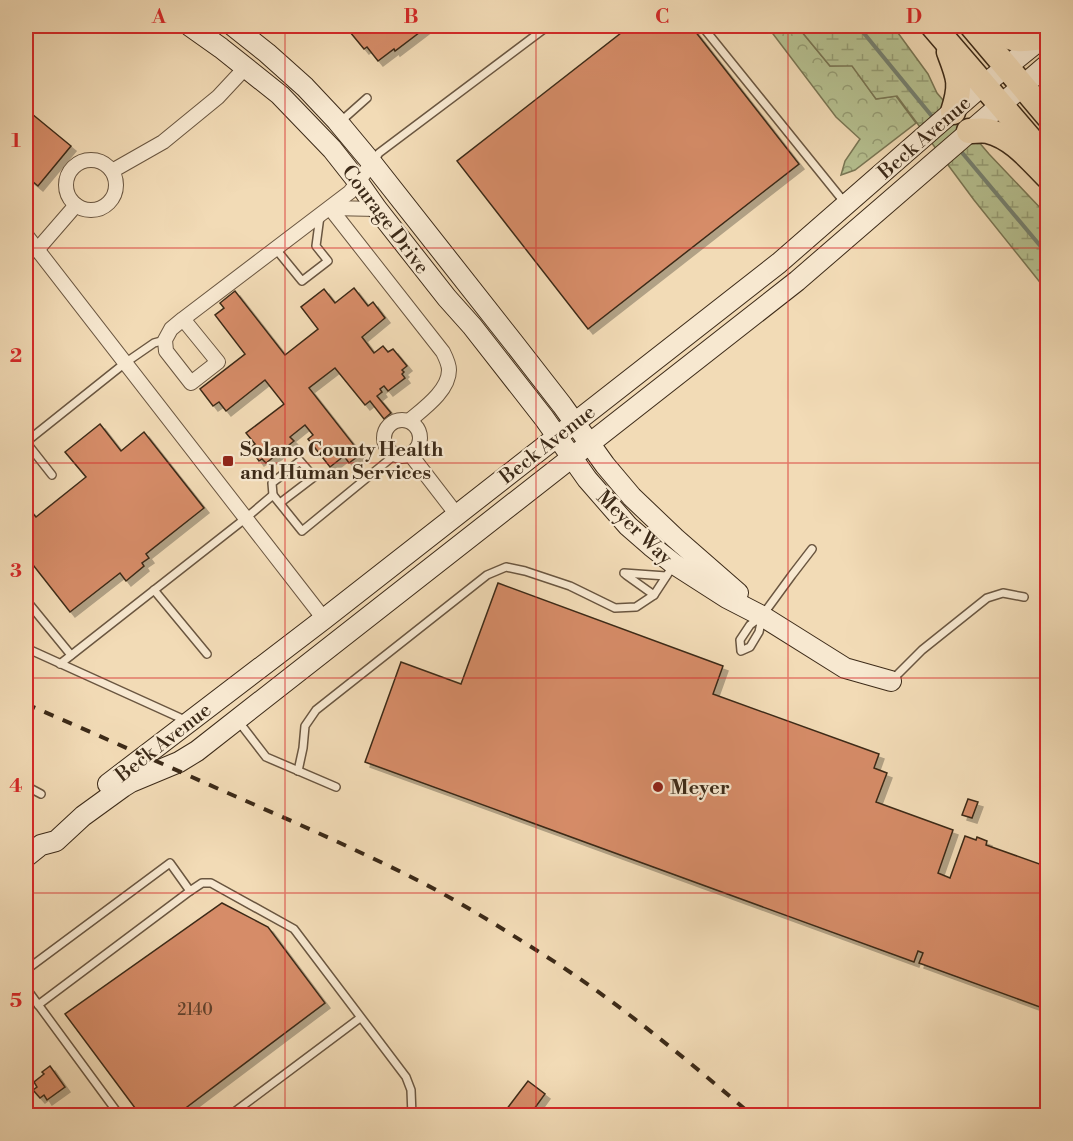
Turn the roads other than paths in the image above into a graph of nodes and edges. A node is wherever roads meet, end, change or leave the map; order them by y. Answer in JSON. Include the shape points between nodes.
{"nodes":[{"id":1,"x":190,"y":26,"type":"edge"},
{"id":2,"x":233,"y":26,"type":"edge"},
{"id":3,"x":548,"y":26,"type":"edge"},
{"id":4,"x":702,"y":26,"type":"edge"},
{"id":5,"x":972,"y":26,"type":"edge"},
{"id":6,"x":992,"y":26,"type":"edge"},
{"id":7,"x":939,"y":32,"type":"edge"},
{"id":8,"x":1046,"y":35,"type":"edge"},
{"id":9,"x":1047,"y":64,"type":"edge"},
{"id":10,"x":1006,"y":67,"type":"junction"},
{"id":11,"x":245,"y":68,"type":"junction"},
{"id":12,"x":984,"y":86,"type":"junction"},
{"id":13,"x":1022,"y":86,"type":"junction"},
{"id":14,"x":367,"y":98,"type":"dead end"},
{"id":15,"x":1000,"y":105,"type":"junction"},
{"id":16,"x":953,"y":112,"type":"junction"},
{"id":17,"x":1047,"y":116,"type":"edge"},
{"id":18,"x":339,"y":123,"type":"junction"},
{"id":19,"x":969,"y":131,"type":"junction"},
{"id":20,"x":1047,"y":160,"type":"edge"},
{"id":21,"x":372,"y":163,"type":"junction"},
{"id":22,"x":112,"y":171,"type":"junction"},
{"id":23,"x":1047,"y":177,"type":"edge"},
{"id":24,"x":358,"y":182,"type":"junction"},
{"id":25,"x":846,"y":204,"type":"junction"},
{"id":26,"x":76,"y":205,"type":"junction"},
{"id":27,"x":377,"y":209,"type":"junction"},
{"id":28,"x":325,"y":212,"type":"junction"},
{"id":29,"x":26,"y":235,"type":"edge"},
{"id":30,"x":275,"y":248,"type":"junction"},
{"id":31,"x":37,"y":250,"type":"junction"},
{"id":32,"x":26,"y":260,"type":"edge"},
{"id":33,"x":183,"y":319,"type":"junction"},
{"id":34,"x":165,"y":340,"type":"junction"},
{"id":35,"x":125,"y":363,"type":"junction"},
{"id":36,"x":409,"y":421,"type":"junction"},
{"id":37,"x":575,"y":423,"type":"junction"},
{"id":38,"x":557,"y":437,"type":"junction"},
{"id":39,"x":26,"y":442,"type":"edge"},
{"id":40,"x":590,"y":444,"type":"junction"},
{"id":41,"x":403,"y":454,"type":"junction"},
{"id":42,"x":572,"y":458,"type":"junction"},
{"id":43,"x":52,"y":475,"type":"dead end"},
{"id":44,"x":273,"y":495,"type":"junction"},
{"id":45,"x":280,"y":503,"type":"junction"},
{"id":46,"x":457,"y":515,"type":"junction"},
{"id":47,"x":246,"y":518,"type":"junction"},
{"id":48,"x":812,"y":549,"type":"dead end"},
{"id":49,"x":670,"y":570,"type":"junction"},
{"id":50,"x":154,"y":590,"type":"junction"},
{"id":51,"x":654,"y":595,"type":"junction"},
{"id":52,"x":1024,"y":597,"type":"dead end"},
{"id":53,"x":26,"y":600,"type":"edge"},
{"id":54,"x":762,"y":616,"type":"junction"},
{"id":55,"x":324,"y":619,"type":"junction"},
{"id":56,"x":26,"y":648,"type":"edge"},
{"id":57,"x":207,"y":654,"type":"dead end"},
{"id":58,"x":71,"y":655,"type":"junction"},
{"id":59,"x":60,"y":664,"type":"junction"},
{"id":60,"x":891,"y":681,"type":"joint"},
{"id":61,"x":237,"y":720,"type":"junction"},
{"id":62,"x":189,"y":722,"type":"junction"},
{"id":63,"x":298,"y":771,"type":"junction"},
{"id":64,"x":26,"y":786,"type":"edge"},
{"id":65,"x":336,"y":787,"type":"dead end"},
{"id":66,"x":41,"y":794,"type":"dead end"},
{"id":67,"x":33,"y":851,"type":"edge"},
{"id":68,"x":190,"y":891,"type":"junction"},
{"id":69,"x":26,"y":970,"type":"edge"},
{"id":70,"x":26,"y":988,"type":"edge"},
{"id":71,"x":38,"y":1005,"type":"junction"},
{"id":72,"x":360,"y":1018,"type":"junction"},
{"id":73,"x":120,"y":1116,"type":"edge"},
{"id":74,"x":229,"y":1116,"type":"edge"},
{"id":75,"x":412,"y":1116,"type":"edge"}],
"edges":[{"from":1,"to":11,"type":"street","name":"Courage Drive"},
{"from":2,"to":18,"type":"street","name":"Courage Drive","via":[[305,87]]},
{"from":3,"to":21,"type":"lane","via":[[379,153]]},
{"from":4,"to":25,"type":"lane"},
{"from":5,"to":10,"type":"highway"},
{"from":6,"to":8,"type":"highway","via":[[1013,39]]},
{"from":7,"to":12,"type":"highway"},
{"from":7,"to":16,"type":"highway","via":[[959,79]]},
{"from":8,"to":10,"type":"street","name":"Beck Avenue"},
{"from":9,"to":13,"type":"street","name":"Beck Avenue"},
{"from":10,"to":12,"type":"street","name":"Beck Avenue"},
{"from":10,"to":13,"type":"highway"},
{"from":11,"to":22,"type":"street","via":[[218,98],[163,142]]},
{"from":11,"to":24,"type":"street","name":"Courage Drive","via":[[280,95]]},
{"from":12,"to":15,"type":"highway"},
{"from":12,"to":16,"type":"street","name":"Beck Avenue"},
{"from":13,"to":15,"type":"street","name":"Beck Avenue"},
{"from":13,"to":17,"type":"highway"},
{"from":14,"to":18,"type":"lane"},
{"from":15,"to":19,"type":"street","name":"Beck Avenue"},
{"from":15,"to":20,"type":"highway"},
{"from":16,"to":25,"type":"street","name":"Beck Avenue"},
{"from":18,"to":21,"type":"street","name":"Courage Drive"},
{"from":19,"to":23,"type":"highway","via":[[986,130],[1002,136]]},
{"from":19,"to":40,"type":"street","name":"Beck Avenue","via":[[797,281]]},
{"from":21,"to":24,"type":"street"},
{"from":21,"to":37,"type":"street","name":"Courage Drive"},
{"from":22,"to":26,"type":"street","via":[[115,190],[104,206],[85,209]]},
{"from":22,"to":26,"type":"street","via":[[96,160],[78,163],[70,170],[66,188]]},
{"from":24,"to":27,"type":"street","name":"Courage Drive"},
{"from":24,"to":28,"type":"street"},
{"from":25,"to":37,"type":"street","name":"Beck Avenue","via":[[779,263]]},
{"from":26,"to":31,"type":"street"},
{"from":27,"to":28,"type":"street"},
{"from":27,"to":38,"type":"street","name":"Courage Drive"},
{"from":28,"to":30,"type":"street"},
{"from":28,"to":30,"type":"lane","via":[[316,246],[328,261],[302,281]]},
{"from":28,"to":36,"type":"street","via":[[447,360],[448,379],[442,390]]},
{"from":29,"to":31,"type":"street"},
{"from":30,"to":33,"type":"street"},
{"from":31,"to":32,"type":"lane"},
{"from":31,"to":35,"type":"street"},
{"from":33,"to":34,"type":"street"},
{"from":33,"to":34,"type":"street","via":[[218,362],[191,383],[166,351]]},
{"from":34,"to":35,"type":"lane"},
{"from":35,"to":39,"type":"lane"},
{"from":35,"to":47,"type":"street"},
{"from":36,"to":41,"type":"street","via":[[418,428],[420,440],[415,451]]},
{"from":36,"to":41,"type":"street","via":[[398,420],[386,431],[387,447]]},
{"from":37,"to":38,"type":"street","name":"Beck Avenue"},
{"from":37,"to":40,"type":"street","name":"Courage Drive"},
{"from":38,"to":42,"type":"street","name":"Meyer Way"},
{"from":38,"to":46,"type":"street","name":"Beck Avenue"},
{"from":39,"to":43,"type":"lane"},
{"from":40,"to":42,"type":"street","name":"Beck Avenue"},
{"from":40,"to":54,"type":"street","name":"Meyer Way","via":[[632,497]]},
{"from":41,"to":45,"type":"lane","via":[[302,531]]},
{"from":41,"to":46,"type":"street"},
{"from":42,"to":49,"type":"street","name":"Meyer Way"},
{"from":42,"to":61,"type":"street","name":"Beck Avenue"},
{"from":44,"to":45,"type":"lane"},
{"from":44,"to":45,"type":"lane","via":[[272,483],[300,460],[314,477]]},
{"from":44,"to":47,"type":"lane"},
{"from":46,"to":55,"type":"street","name":"Beck Avenue"},
{"from":47,"to":50,"type":"lane"},
{"from":47,"to":55,"type":"street"},
{"from":48,"to":54,"type":"lane"},
{"from":49,"to":51,"type":"lane"},
{"from":49,"to":51,"type":"lane","via":[[624,573]]},
{"from":49,"to":54,"type":"street","name":"Meyer Way"},
{"from":50,"to":57,"type":"lane"},
{"from":50,"to":58,"type":"lane"},
{"from":51,"to":63,"type":"lane","via":[[636,607],[615,608],[525,570],[506,567],[487,575],[316,710],[305,726]]},
{"from":52,"to":60,"type":"lane","via":[[1003,593],[987,598],[922,650]]},
{"from":53,"to":58,"type":"lane"},
{"from":54,"to":54,"type":"lane","via":[[740,640],[741,651],[750,647]]},
{"from":54,"to":60,"type":"street","name":"Meyer Way","via":[[845,668]]},
{"from":55,"to":62,"type":"street","name":"Beck Avenue"},
{"from":56,"to":59,"type":"lane"},
{"from":58,"to":59,"type":"lane"},
{"from":59,"to":62,"type":"lane"},
{"from":61,"to":63,"type":"lane","via":[[266,757]]},
{"from":61,"to":67,"type":"street","name":"Beck Avenue","via":[[188,758],[123,787],[56,841]]},
{"from":62,"to":67,"type":"street","name":"Beck Avenue","via":[[48,831]]},
{"from":63,"to":65,"type":"lane"},
{"from":64,"to":66,"type":"lane"},
{"from":68,"to":69,"type":"lane","via":[[170,863]]},
{"from":68,"to":71,"type":"lane"},
{"from":68,"to":72,"type":"lane","via":[[202,883],[211,883],[294,929]]},
{"from":70,"to":71,"type":"lane"},
{"from":71,"to":73,"type":"lane"},
{"from":72,"to":74,"type":"lane"},
{"from":72,"to":75,"type":"lane","via":[[406,1077]]}]}
